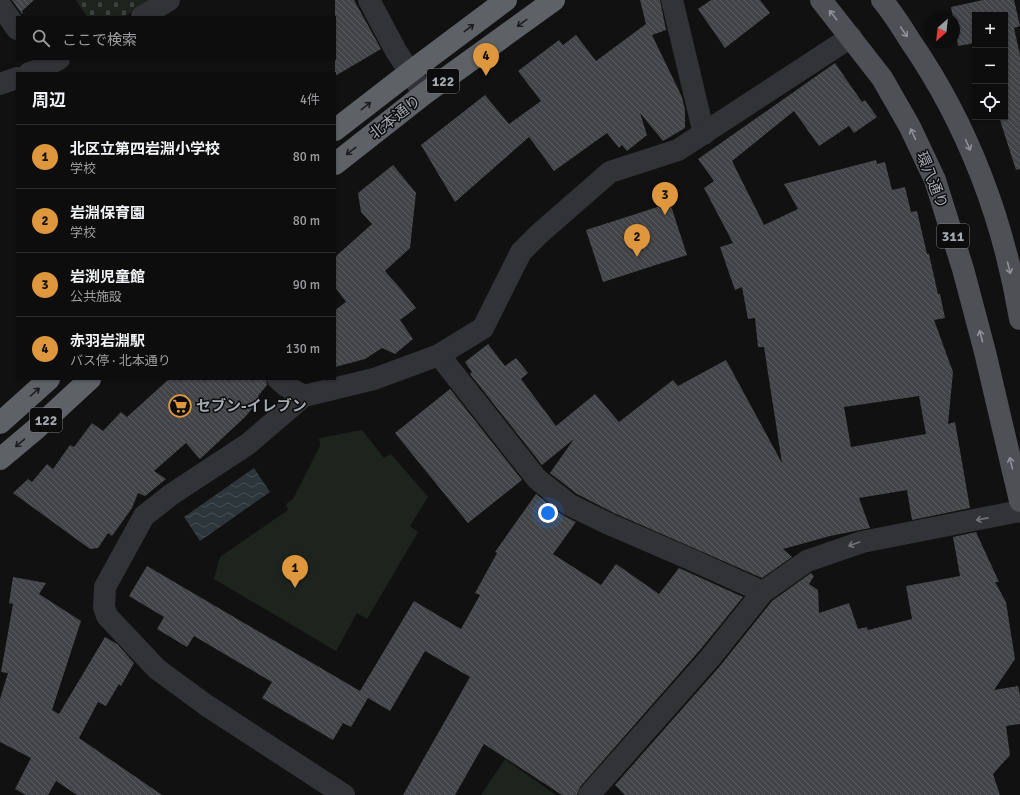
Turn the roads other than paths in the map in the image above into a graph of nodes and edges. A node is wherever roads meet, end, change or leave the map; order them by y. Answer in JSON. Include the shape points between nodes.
{"nodes":[{"id":1,"x":168,"y":0,"type":"edge"},
{"id":2,"x":369,"y":0,"type":"edge"},
{"id":3,"x":506,"y":0,"type":"edge"},
{"id":4,"x":554,"y":0,"type":"edge"},
{"id":5,"x":672,"y":0,"type":"edge"},
{"id":6,"x":821,"y":0,"type":"edge"},
{"id":7,"x":882,"y":0,"type":"edge"},
{"id":8,"x":0,"y":5,"type":"edge"},
{"id":9,"x":144,"y":16,"type":"edge"},
{"id":10,"x":16,"y":28,"type":"edge"},
{"id":11,"x":851,"y":37,"type":"junction"},
{"id":12,"x":410,"y":72,"type":"junction"},
{"id":13,"x":16,"y":78,"type":"edge"},
{"id":14,"x":0,"y":84,"type":"edge"},
{"id":15,"x":424,"y":94,"type":"junction"},
{"id":16,"x":336,"y":129,"type":"edge"},
{"id":17,"x":704,"y":134,"type":"junction"},
{"id":18,"x":336,"y":163,"type":"edge"},
{"id":19,"x":1020,"y":319,"type":"edge"},
{"id":20,"x":439,"y":355,"type":"junction"},
{"id":21,"x":48,"y":380,"type":"edge"},
{"id":22,"x":89,"y":380,"type":"edge"},
{"id":23,"x":279,"y":380,"type":"edge"},
{"id":24,"x":304,"y":396,"type":"junction"},
{"id":25,"x":0,"y":423,"type":"edge"},
{"id":26,"x":0,"y":459,"type":"edge"},
{"id":27,"x":1020,"y":501,"type":"edge"},
{"id":28,"x":1020,"y":511,"type":"edge"},
{"id":29,"x":763,"y":592,"type":"junction"},
{"id":30,"x":344,"y":795,"type":"edge"},
{"id":31,"x":590,"y":795,"type":"edge"}],
"edges":[{"from":1,"to":9,"type":"street"},
{"from":2,"to":12,"type":"street"},
{"from":12,"to":3,"type":"highway","name":"北本通り","number":"122","one_way":true},
{"from":4,"to":15,"type":"highway","name":"北本通り","number":"122","one_way":true},
{"from":5,"to":17,"type":"street"},
{"from":11,"to":6,"type":"main road","name":"環八通り","number":"311","one_way":true},
{"from":7,"to":19,"type":"main road","one_way":true,"via":[[927,65],[952,109],[972,153],[999,227]]},
{"from":8,"to":10,"type":"street"},
{"from":11,"to":17,"type":"street"},
{"from":27,"to":11,"type":"main road","name":"環八通り","number":"311","one_way":true,"via":[[985,352],[963,269],[935,180],[910,127],[882,78]]},
{"from":12,"to":15,"type":"street"},
{"from":16,"to":12,"type":"highway","name":"北本通り","number":"122","one_way":true},
{"from":13,"to":14,"type":"street"},
{"from":15,"to":18,"type":"highway","name":"北本通り","number":"122","one_way":true},
{"from":17,"to":20,"type":"street","via":[[678,150],[610,172],[521,252],[483,328]]},
{"from":20,"to":24,"type":"street","via":[[374,379]]},
{"from":20,"to":29,"type":"street","via":[[537,479],[570,505]]},
{"from":25,"to":21,"type":"highway","number":"122","one_way":true},
{"from":22,"to":26,"type":"highway","number":"122","one_way":true},
{"from":23,"to":24,"type":"street"},
{"from":24,"to":30,"type":"street","via":[[248,444],[172,494],[144,516],[105,587],[104,607],[107,616],[157,669],[206,705]]},
{"from":28,"to":29,"type":"street","one_way":true,"via":[[862,542],[807,561]]},
{"from":29,"to":31,"type":"street","via":[[710,658]]}]}
